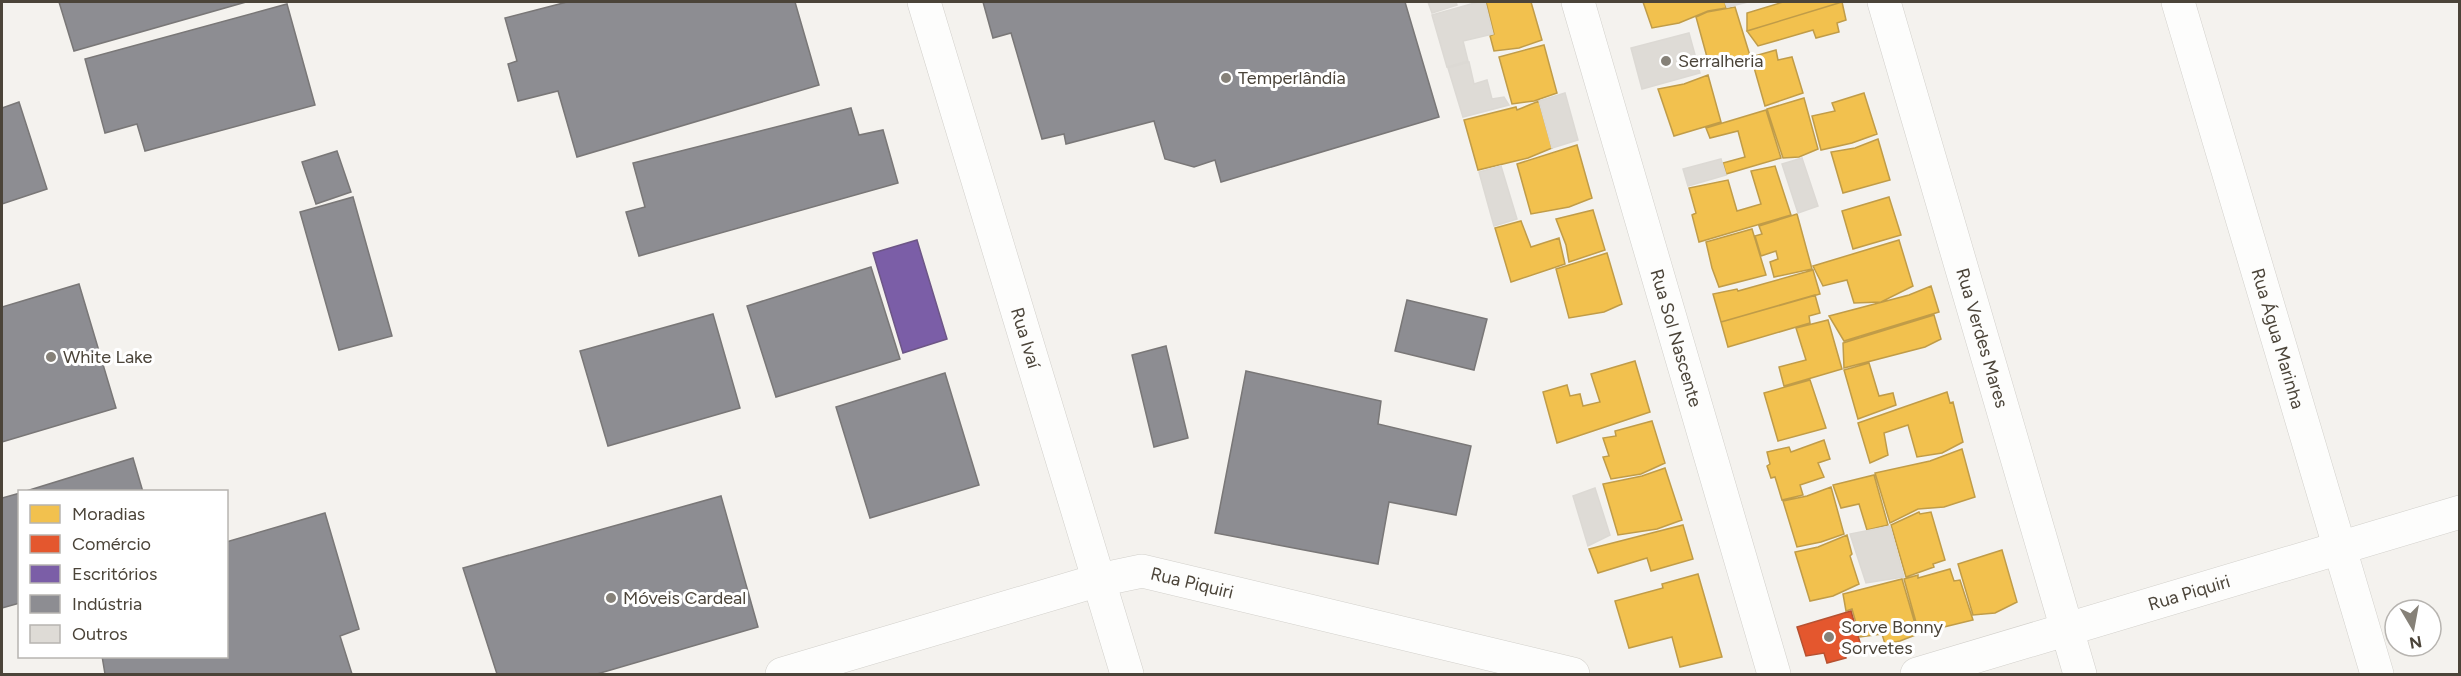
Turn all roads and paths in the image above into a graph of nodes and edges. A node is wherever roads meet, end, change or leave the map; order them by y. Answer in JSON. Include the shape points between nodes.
{"nodes":[{"id":1,"x":924,"y":2,"type":"edge"},
{"id":2,"x":1578,"y":2,"type":"edge"},
{"id":3,"x":1884,"y":2,"type":"edge"},
{"id":4,"x":2178,"y":2,"type":"edge"},
{"id":5,"x":2460,"y":512,"type":"edge"},
{"id":6,"x":2339,"y":548,"type":"junction"},
{"id":7,"x":1100,"y":580,"type":"junction"},
{"id":8,"x":2067,"y":631,"type":"junction"},
{"id":9,"x":782,"y":675,"type":"edge"},
{"id":10,"x":1127,"y":675,"type":"edge"},
{"id":11,"x":1573,"y":675,"type":"edge"},
{"id":12,"x":1774,"y":675,"type":"edge"},
{"id":13,"x":1917,"y":675,"type":"edge"},
{"id":14,"x":2080,"y":675,"type":"edge"},
{"id":15,"x":2377,"y":675,"type":"edge"}],
"edges":[{"from":1,"to":7,"type":"street","name":"Rua Ivaí"},
{"from":2,"to":12,"type":"street","name":"Rua Sol Nascente"},
{"from":3,"to":8,"type":"street","name":"Rua Verdes Mares"},
{"from":4,"to":6,"type":"street","name":"Rua Água Marinha"},
{"from":5,"to":6,"type":"street","name":"Rua Piquiri"},
{"from":6,"to":8,"type":"street","name":"Rua Piquiri"},
{"from":6,"to":15,"type":"street","name":"Rua Água Marinha"},
{"from":7,"to":9,"type":"street","name":"Rua Piquiri"},
{"from":7,"to":10,"type":"street","name":"Rua Ivaí"},
{"from":7,"to":11,"type":"street","name":"Rua Piquiri","via":[[1142,571]]},
{"from":8,"to":13,"type":"street","name":"Rua Piquiri"},
{"from":8,"to":14,"type":"street","name":"Rua Verdes Mares"}]}
